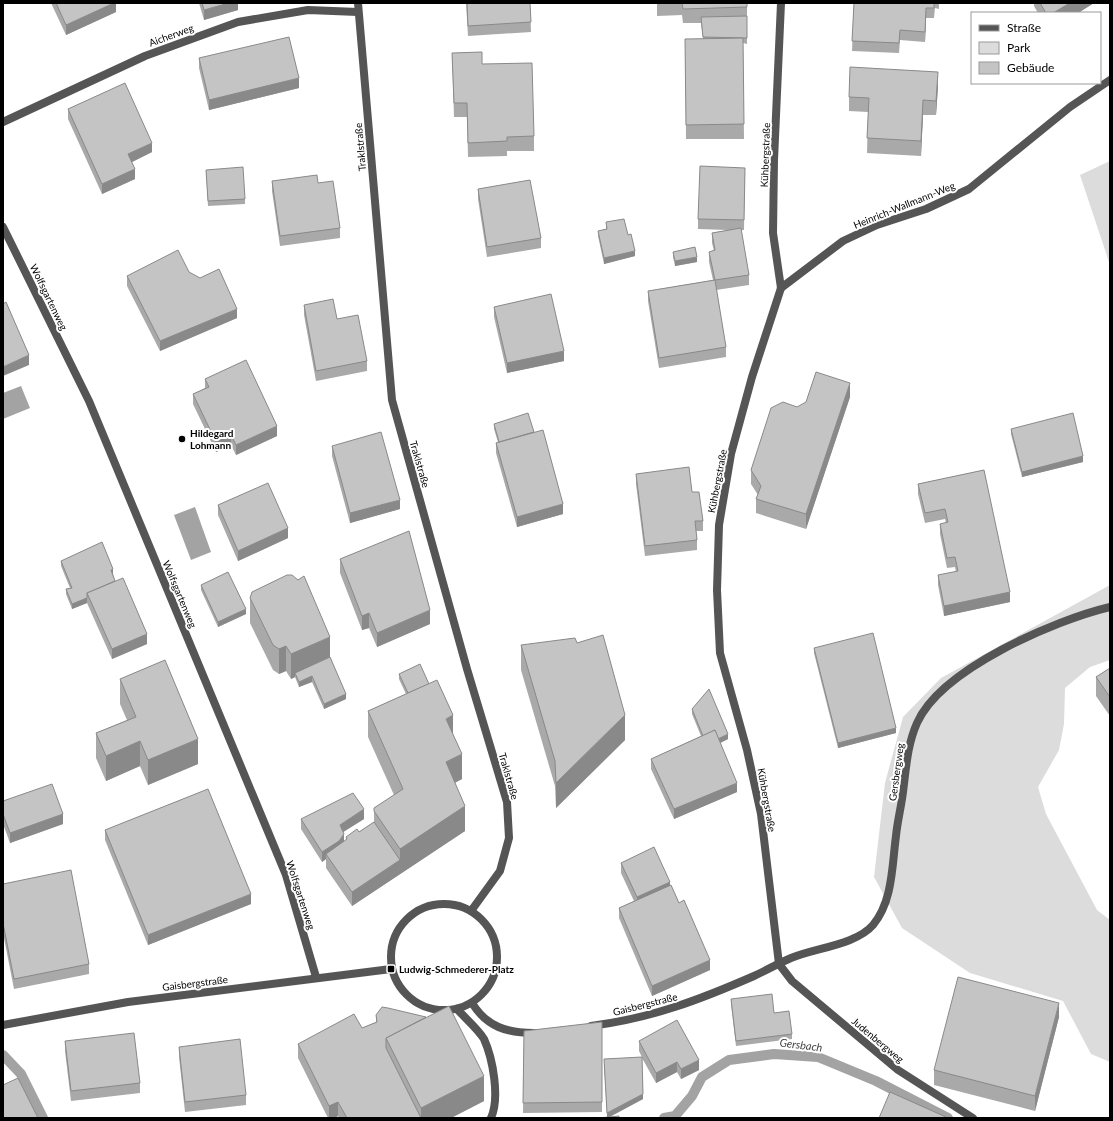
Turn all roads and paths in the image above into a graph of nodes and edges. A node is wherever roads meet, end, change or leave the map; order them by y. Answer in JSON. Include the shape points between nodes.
{"nodes":[{"id":1,"x":358,"y":3,"type":"edge"},
{"id":2,"x":781,"y":3,"type":"edge"},
{"id":3,"x":358,"y":12,"type":"junction"},
{"id":4,"x":1110,"y":80,"type":"edge"},
{"id":5,"x":3,"y":122,"type":"edge"},
{"id":6,"x":3,"y":227,"type":"edge"},
{"id":7,"x":781,"y":288,"type":"junction"},
{"id":8,"x":1110,"y":607,"type":"edge"},
{"id":9,"x":471,"y":911,"type":"junction"},
{"id":10,"x":779,"y":964,"type":"junction"},
{"id":11,"x":391,"y":969,"type":"junction"},
{"id":12,"x":316,"y":978,"type":"junction"},
{"id":13,"x":472,"y":1003,"type":"junction"},
{"id":14,"x":457,"y":1009,"type":"junction"},
{"id":15,"x":3,"y":1025,"type":"edge"},
{"id":16,"x":581,"y":1027,"type":"edge"},
{"id":17,"x":543,"y":1032,"type":"edge"},
{"id":18,"x":492,"y":1118,"type":"edge"},
{"id":19,"x":973,"y":1118,"type":"edge"}],
"edges":[{"from":1,"to":3,"type":"street","name":"Traklstraße"},
{"from":2,"to":7,"type":"street","name":"Kühbergstraße","via":[[773,233]]},
{"from":3,"to":5,"type":"street","name":"Aicherweg","via":[[308,10],[238,22],[145,56]]},
{"from":3,"to":9,"type":"street","name":"Traklstraße","via":[[392,400],[507,802],[509,838],[500,871]]},
{"from":4,"to":7,"type":"street","name":"Heinrich-Wallmann-Weg","via":[[1070,107],[969,189],[926,209],[877,225],[843,241]]},
{"from":6,"to":12,"type":"street","name":"Wolfsgartenweg","via":[[89,401],[286,875]]},
{"from":7,"to":10,"type":"street","name":"Kühbergstraße","via":[[752,377],[731,454],[719,525],[717,590],[720,653],[747,750],[761,814]]},
{"from":8,"to":10,"type":"street","name":"Gersbergweg","via":[[1037,632],[984,660],[946,685],[928,704],[917,721],[909,744],[893,866],[886,900],[873,925],[860,935]]},
{"from":9,"to":11,"type":"street","via":[[454,905],[436,904],[419,909],[405,920],[395,935],[390,952]]},
{"from":9,"to":13,"type":"street","via":[[483,921],[492,934],[497,949],[497,965],[493,980],[484,993]]},
{"from":10,"to":16,"type":"street","name":"Gaisbergstraße","via":[[706,996],[659,1013]]},
{"from":10,"to":19,"type":"street","name":"Judenbergweg","via":[[792,981],[898,1070]]},
{"from":11,"to":12,"type":"street","name":"Gaisbergstraße"},
{"from":11,"to":14,"type":"street","via":[[398,986],[409,998],[429,1008]]},
{"from":12,"to":15,"type":"street","name":"Gaisbergstraße","via":[[128,1002]]},
{"from":13,"to":14,"type":"street"},
{"from":13,"to":17,"type":"street","via":[[479,1014],[501,1028],[521,1033]]},
{"from":14,"to":18,"type":"street","via":[[483,1038],[494,1078],[495,1108]]}]}
